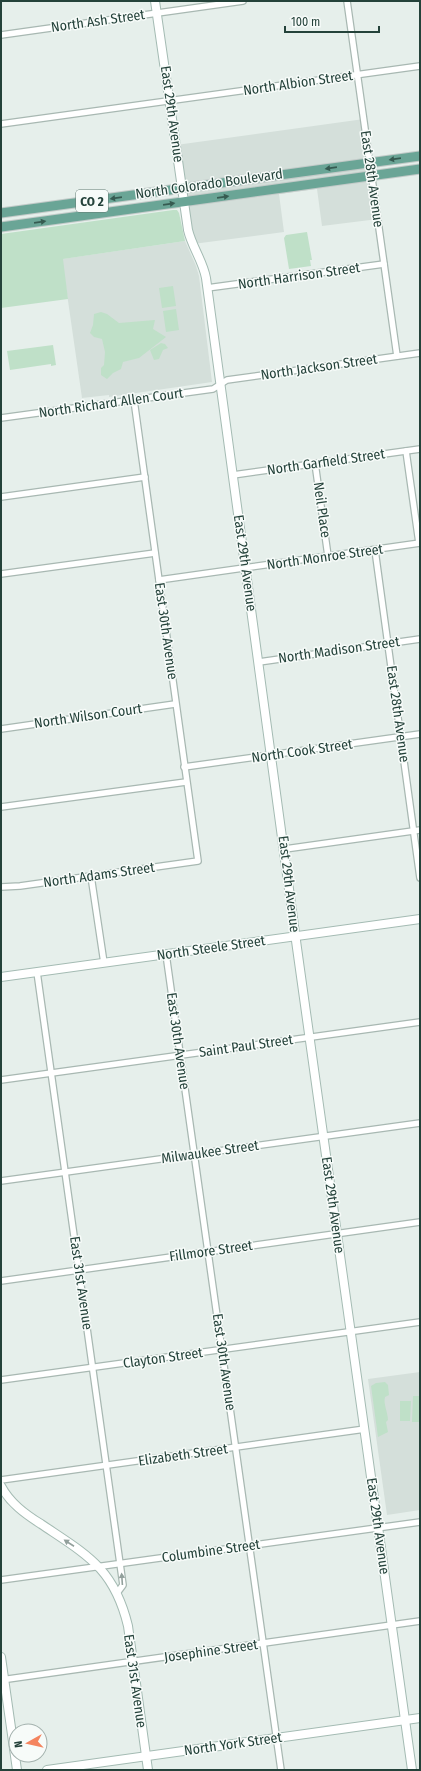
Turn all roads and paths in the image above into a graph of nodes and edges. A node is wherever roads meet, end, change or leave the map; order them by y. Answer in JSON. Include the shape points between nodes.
{"nodes":[{"id":1,"x":156,"y":1,"type":"edge"},
{"id":2,"x":243,"y":1,"type":"edge"},
{"id":3,"x":346,"y":1,"type":"edge"},
{"id":4,"x":157,"y":13,"type":"junction"},
{"id":5,"x":1,"y":35,"type":"edge"},
{"id":6,"x":420,"y":66,"type":"edge"},
{"id":7,"x":357,"y":75,"type":"junction"},
{"id":8,"x":173,"y":101,"type":"junction"},
{"id":9,"x":1,"y":124,"type":"edge"},
{"id":10,"x":420,"y":156,"type":"edge"},
{"id":11,"x":370,"y":163,"type":"junction"},
{"id":12,"x":420,"y":169,"type":"edge"},
{"id":13,"x":372,"y":176,"type":"junction"},
{"id":14,"x":182,"y":188,"type":"junction"},
{"id":15,"x":184,"y":202,"type":"junction"},
{"id":16,"x":1,"y":213,"type":"edge"},
{"id":17,"x":1,"y":227,"type":"edge"},
{"id":18,"x":384,"y":264,"type":"junction"},
{"id":19,"x":211,"y":288,"type":"junction"},
{"id":20,"x":420,"y":353,"type":"edge"},
{"id":21,"x":397,"y":356,"type":"junction"},
{"id":22,"x":220,"y":384,"type":"junction"},
{"id":23,"x":134,"y":400,"type":"junction"},
{"id":24,"x":1,"y":418,"type":"edge"},
{"id":25,"x":420,"y":448,"type":"edge"},
{"id":26,"x":406,"y":451,"type":"junction"},
{"id":27,"x":315,"y":463,"type":"junction"},
{"id":28,"x":233,"y":475,"type":"junction"},
{"id":29,"x":145,"y":477,"type":"junction"},
{"id":30,"x":1,"y":497,"type":"edge"},
{"id":31,"x":419,"y":543,"type":"edge"},
{"id":32,"x":375,"y":550,"type":"junction"},
{"id":33,"x":155,"y":553,"type":"junction"},
{"id":34,"x":328,"y":556,"type":"junction"},
{"id":35,"x":246,"y":568,"type":"junction"},
{"id":36,"x":1,"y":574,"type":"edge"},
{"id":37,"x":159,"y":580,"type":"junction"},
{"id":38,"x":420,"y":639,"type":"edge"},
{"id":39,"x":388,"y":644,"type":"junction"},
{"id":40,"x":259,"y":662,"type":"junction"},
{"id":41,"x":175,"y":704,"type":"junction"},
{"id":42,"x":1,"y":729,"type":"edge"},
{"id":43,"x":420,"y":734,"type":"edge"},
{"id":44,"x":401,"y":737,"type":"junction"},
{"id":45,"x":272,"y":755,"type":"junction"},
{"id":46,"x":184,"y":767,"type":"junction"},
{"id":47,"x":186,"y":782,"type":"junction"},
{"id":48,"x":1,"y":807,"type":"edge"},
{"id":49,"x":417,"y":830,"type":"edge"},
{"id":50,"x":285,"y":848,"type":"junction"},
{"id":51,"x":198,"y":861,"type":"joint"},
{"id":52,"x":91,"y":876,"type":"junction"},
{"id":53,"x":420,"y":878,"type":"edge"},
{"id":54,"x":1,"y":887,"type":"edge"},
{"id":55,"x":420,"y":918,"type":"edge"},
{"id":56,"x":296,"y":936,"type":"junction"},
{"id":57,"x":166,"y":954,"type":"junction"},
{"id":58,"x":104,"y":963,"type":"junction"},
{"id":59,"x":37,"y":972,"type":"junction"},
{"id":60,"x":1,"y":977,"type":"edge"},
{"id":61,"x":420,"y":1022,"type":"edge"},
{"id":62,"x":310,"y":1038,"type":"junction"},
{"id":63,"x":180,"y":1056,"type":"junction"},
{"id":64,"x":51,"y":1073,"type":"junction"},
{"id":65,"x":1,"y":1080,"type":"edge"},
{"id":66,"x":420,"y":1123,"type":"edge"},
{"id":67,"x":324,"y":1136,"type":"junction"},
{"id":68,"x":194,"y":1154,"type":"junction"},
{"id":69,"x":65,"y":1172,"type":"junction"},
{"id":70,"x":1,"y":1181,"type":"edge"},
{"id":71,"x":420,"y":1222,"type":"edge"},
{"id":72,"x":337,"y":1233,"type":"junction"},
{"id":73,"x":208,"y":1251,"type":"junction"},
{"id":74,"x":79,"y":1271,"type":"junction"},
{"id":75,"x":1,"y":1281,"type":"edge"},
{"id":76,"x":420,"y":1322,"type":"edge"},
{"id":77,"x":351,"y":1332,"type":"junction"},
{"id":78,"x":222,"y":1350,"type":"junction"},
{"id":79,"x":92,"y":1368,"type":"junction"},
{"id":80,"x":1,"y":1380,"type":"edge"},
{"id":81,"x":365,"y":1430,"type":"junction"},
{"id":82,"x":236,"y":1448,"type":"junction"},
{"id":83,"x":106,"y":1466,"type":"junction"},
{"id":84,"x":1,"y":1480,"type":"edge"},
{"id":85,"x":1,"y":1486,"type":"edge"},
{"id":86,"x":420,"y":1522,"type":"edge"},
{"id":87,"x":378,"y":1528,"type":"junction"},
{"id":88,"x":250,"y":1546,"type":"junction"},
{"id":89,"x":120,"y":1564,"type":"junction"},
{"id":90,"x":100,"y":1567,"type":"junction"},
{"id":91,"x":1,"y":1580,"type":"edge"},
{"id":92,"x":117,"y":1593,"type":"junction"},
{"id":93,"x":420,"y":1622,"type":"edge"},
{"id":94,"x":392,"y":1625,"type":"junction"},
{"id":95,"x":263,"y":1643,"type":"junction"},
{"id":96,"x":1,"y":1657,"type":"edge"},
{"id":97,"x":133,"y":1662,"type":"junction"},
{"id":98,"x":3,"y":1680,"type":"edge"},
{"id":99,"x":420,"y":1718,"type":"edge"},
{"id":100,"x":405,"y":1720,"type":"junction"},
{"id":101,"x":276,"y":1738,"type":"junction"},
{"id":102,"x":146,"y":1756,"type":"junction"},
{"id":103,"x":17,"y":1770,"type":"edge"},
{"id":104,"x":47,"y":1770,"type":"edge"},
{"id":105,"x":148,"y":1770,"type":"edge"},
{"id":106,"x":280,"y":1770,"type":"edge"},
{"id":107,"x":412,"y":1770,"type":"edge"}],
"edges":[{"from":1,"to":4,"type":"street","name":"East 29th Avenue"},
{"from":2,"to":4,"type":"street","name":"North Ash Street"},
{"from":3,"to":7,"type":"street","name":"East 28th Avenue"},
{"from":4,"to":5,"type":"street","name":"North Ash Street"},
{"from":4,"to":8,"type":"street","name":"East 29th Avenue"},
{"from":6,"to":7,"type":"street","name":"North Albion Street"},
{"from":7,"to":8,"type":"street","name":"North Albion Street"},
{"from":7,"to":11,"type":"street","name":"East 28th Avenue"},
{"from":8,"to":9,"type":"street","name":"North Albion Street"},
{"from":8,"to":14,"type":"street","name":"East 29th Avenue"},
{"from":10,"to":11,"type":"main road","name":"North Colorado Boulevard","number":"CO 2","one_way":true},
{"from":11,"to":13,"type":"street","name":"East 28th Avenue"},
{"from":11,"to":14,"type":"main road","name":"North Colorado Boulevard","number":"CO 2","one_way":true},
{"from":12,"to":13,"type":"main road","name":"North Colorado Boulevard","number":"CO 2"},
{"from":15,"to":13,"type":"main road","name":"North Colorado Boulevard","number":"CO 2","one_way":true},
{"from":13,"to":18,"type":"street","name":"East 28th Avenue"},
{"from":14,"to":15,"type":"street","name":"East 29th Avenue"},
{"from":14,"to":16,"type":"main road","name":"North Colorado Boulevard","number":"CO 2","one_way":true},
{"from":17,"to":15,"type":"main road","name":"North Colorado Boulevard","number":"CO 2","one_way":true},
{"from":15,"to":19,"type":"street","name":"East 29th Avenue","via":[[190,235]]},
{"from":18,"to":19,"type":"street","name":"North Harrison Street"},
{"from":18,"to":21,"type":"street","name":"East 28th Avenue"},
{"from":19,"to":22,"type":"street","name":"East 29th Avenue"},
{"from":20,"to":21,"type":"street","name":"North Jackson Street"},
{"from":21,"to":22,"type":"street","name":"North Jackson Street","via":[[227,380]]},
{"from":22,"to":23,"type":"street","name":"North Richard Allen Court","via":[[213,389]]},
{"from":22,"to":28,"type":"street","name":"East 29th Avenue"},
{"from":23,"to":24,"type":"street","name":"North Richard Allen Court"},
{"from":23,"to":29,"type":"street","name":"East 30th Avenue"},
{"from":25,"to":26,"type":"street","name":"North Garfield Street"},
{"from":26,"to":27,"type":"street","name":"North Garfield Street"},
{"from":26,"to":31,"type":"street"},
{"from":27,"to":28,"type":"street","name":"North Garfield Street"},
{"from":27,"to":34,"type":"street","name":"Neil Place"},
{"from":28,"to":35,"type":"street","name":"East 29th Avenue"},
{"from":29,"to":30,"type":"street"},
{"from":29,"to":33,"type":"street","name":"East 30th Avenue"},
{"from":31,"to":32,"type":"street","name":"North Monroe Street"},
{"from":32,"to":34,"type":"street","name":"North Monroe Street"},
{"from":32,"to":39,"type":"street","name":"East 28th Avenue"},
{"from":33,"to":36,"type":"street"},
{"from":33,"to":37,"type":"street","name":"East 30th Avenue"},
{"from":34,"to":35,"type":"street","name":"North Monroe Street"},
{"from":35,"to":37,"type":"street","name":"North Monroe Street"},
{"from":35,"to":40,"type":"street","name":"East 29th Avenue"},
{"from":37,"to":41,"type":"street","name":"East 30th Avenue"},
{"from":38,"to":39,"type":"street","name":"North Madison Street"},
{"from":39,"to":40,"type":"street","name":"North Madison Street"},
{"from":39,"to":44,"type":"street","name":"East 28th Avenue"},
{"from":40,"to":45,"type":"street","name":"East 29th Avenue"},
{"from":41,"to":42,"type":"street","name":"North Wilson Court"},
{"from":41,"to":46,"type":"street","name":"East 30th Avenue"},
{"from":43,"to":44,"type":"street","name":"North Cook Street"},
{"from":44,"to":45,"type":"street","name":"North Cook Street"},
{"from":44,"to":49,"type":"street","name":"East 28th Avenue"},
{"from":45,"to":46,"type":"street","name":"North Cook Street"},
{"from":45,"to":50,"type":"street","name":"East 29th Avenue"},
{"from":46,"to":47,"type":"street","name":"East 30th Avenue"},
{"from":47,"to":48,"type":"street"},
{"from":47,"to":51,"type":"street","name":"East 30th Avenue"},
{"from":49,"to":50,"type":"street"},
{"from":49,"to":53,"type":"street","name":"East 28th Avenue"},
{"from":50,"to":56,"type":"street","name":"East 29th Avenue"},
{"from":51,"to":52,"type":"street","name":"North Adams Street"},
{"from":52,"to":54,"type":"street","name":"North Adams Street"},
{"from":52,"to":58,"type":"street"},
{"from":55,"to":56,"type":"street","name":"North Steele Street"},
{"from":56,"to":57,"type":"street","name":"North Steele Street"},
{"from":56,"to":62,"type":"street","name":"East 29th Avenue"},
{"from":57,"to":58,"type":"street","name":"North Steele Street"},
{"from":57,"to":63,"type":"street","name":"East 30th Avenue"},
{"from":58,"to":59,"type":"street","name":"North Steele Street"},
{"from":59,"to":60,"type":"street","name":"North Steele Street"},
{"from":59,"to":64,"type":"street","name":"East 31st Avenue"},
{"from":61,"to":62,"type":"street","name":"Saint Paul Street"},
{"from":62,"to":63,"type":"street","name":"Saint Paul Street"},
{"from":62,"to":67,"type":"street","name":"East 29th Avenue"},
{"from":63,"to":64,"type":"street","name":"Saint Paul Street"},
{"from":63,"to":68,"type":"street","name":"East 30th Avenue"},
{"from":64,"to":65,"type":"street","name":"Saint Paul Street"},
{"from":64,"to":69,"type":"street","name":"East 31st Avenue"},
{"from":66,"to":67,"type":"street","name":"Milwaukee Street"},
{"from":67,"to":68,"type":"street","name":"Milwaukee Street"},
{"from":67,"to":72,"type":"street","name":"East 29th Avenue"},
{"from":68,"to":69,"type":"street","name":"Milwaukee Street"},
{"from":68,"to":73,"type":"street","name":"East 30th Avenue"},
{"from":69,"to":70,"type":"street","name":"Milwaukee Street"},
{"from":69,"to":74,"type":"street","name":"East 31st Avenue"},
{"from":71,"to":72,"type":"street","name":"Fillmore Street"},
{"from":72,"to":73,"type":"street","name":"Fillmore Street"},
{"from":72,"to":77,"type":"street","name":"East 29th Avenue"},
{"from":73,"to":74,"type":"street","name":"Fillmore Street"},
{"from":73,"to":78,"type":"street","name":"East 30th Avenue"},
{"from":74,"to":75,"type":"street","name":"Fillmore Street"},
{"from":74,"to":79,"type":"street","name":"East 31st Avenue"},
{"from":76,"to":77,"type":"street","name":"Clayton Street"},
{"from":77,"to":78,"type":"street","name":"Clayton Street"},
{"from":77,"to":81,"type":"street","name":"East 29th Avenue"},
{"from":78,"to":79,"type":"street","name":"Clayton Street"},
{"from":78,"to":82,"type":"street","name":"East 30th Avenue"},
{"from":79,"to":80,"type":"street","name":"Clayton Street"},
{"from":79,"to":83,"type":"street","name":"East 31st Avenue"},
{"from":81,"to":82,"type":"street","name":"Elizabeth Street"},
{"from":81,"to":87,"type":"street","name":"East 29th Avenue"},
{"from":82,"to":83,"type":"street","name":"Elizabeth Street"},
{"from":82,"to":88,"type":"street","name":"East 30th Avenue"},
{"from":83,"to":84,"type":"street","name":"Elizabeth Street"},
{"from":83,"to":89,"type":"street","name":"East 31st Avenue"},
{"from":90,"to":85,"type":"street","name":"East 31st Avenue","one_way":true,"via":[[79,1549],[23,1512]]},
{"from":86,"to":87,"type":"street","name":"Columbine Street"},
{"from":87,"to":88,"type":"street","name":"Columbine Street"},
{"from":87,"to":94,"type":"street","name":"East 29th Avenue"},
{"from":88,"to":89,"type":"street","name":"Columbine Street"},
{"from":88,"to":95,"type":"street","name":"East 30th Avenue"},
{"from":89,"to":90,"type":"street","name":"Columbine Street"},
{"from":92,"to":89,"type":"street","name":"East 31st Avenue","one_way":true,"via":[[123,1585]]},
{"from":90,"to":91,"type":"street","name":"Columbine Street"},
{"from":90,"to":92,"type":"street","name":"East 31st Avenue"},
{"from":92,"to":97,"type":"street","name":"East 31st Avenue","via":[[126,1619]]},
{"from":93,"to":94,"type":"street","name":"Josephine Street"},
{"from":94,"to":95,"type":"street","name":"Josephine Street"},
{"from":94,"to":100,"type":"street","name":"East 29th Avenue"},
{"from":95,"to":97,"type":"street","name":"Josephine Street"},
{"from":95,"to":101,"type":"street","name":"East 30th Avenue"},
{"from":96,"to":98,"type":"street"},
{"from":97,"to":98,"type":"street","name":"Josephine Street"},
{"from":97,"to":102,"type":"street","name":"East 31st Avenue"},
{"from":98,"to":103,"type":"street"},
{"from":99,"to":100,"type":"street","name":"North York Street"},
{"from":100,"to":101,"type":"street","name":"North York Street"},
{"from":100,"to":107,"type":"street","name":"East 29th Avenue"},
{"from":101,"to":102,"type":"street","name":"North York Street"},
{"from":101,"to":106,"type":"street","name":"East 30th Avenue"},
{"from":102,"to":104,"type":"street","name":"North York Street"},
{"from":102,"to":105,"type":"street","name":"East 31st Avenue"}]}
